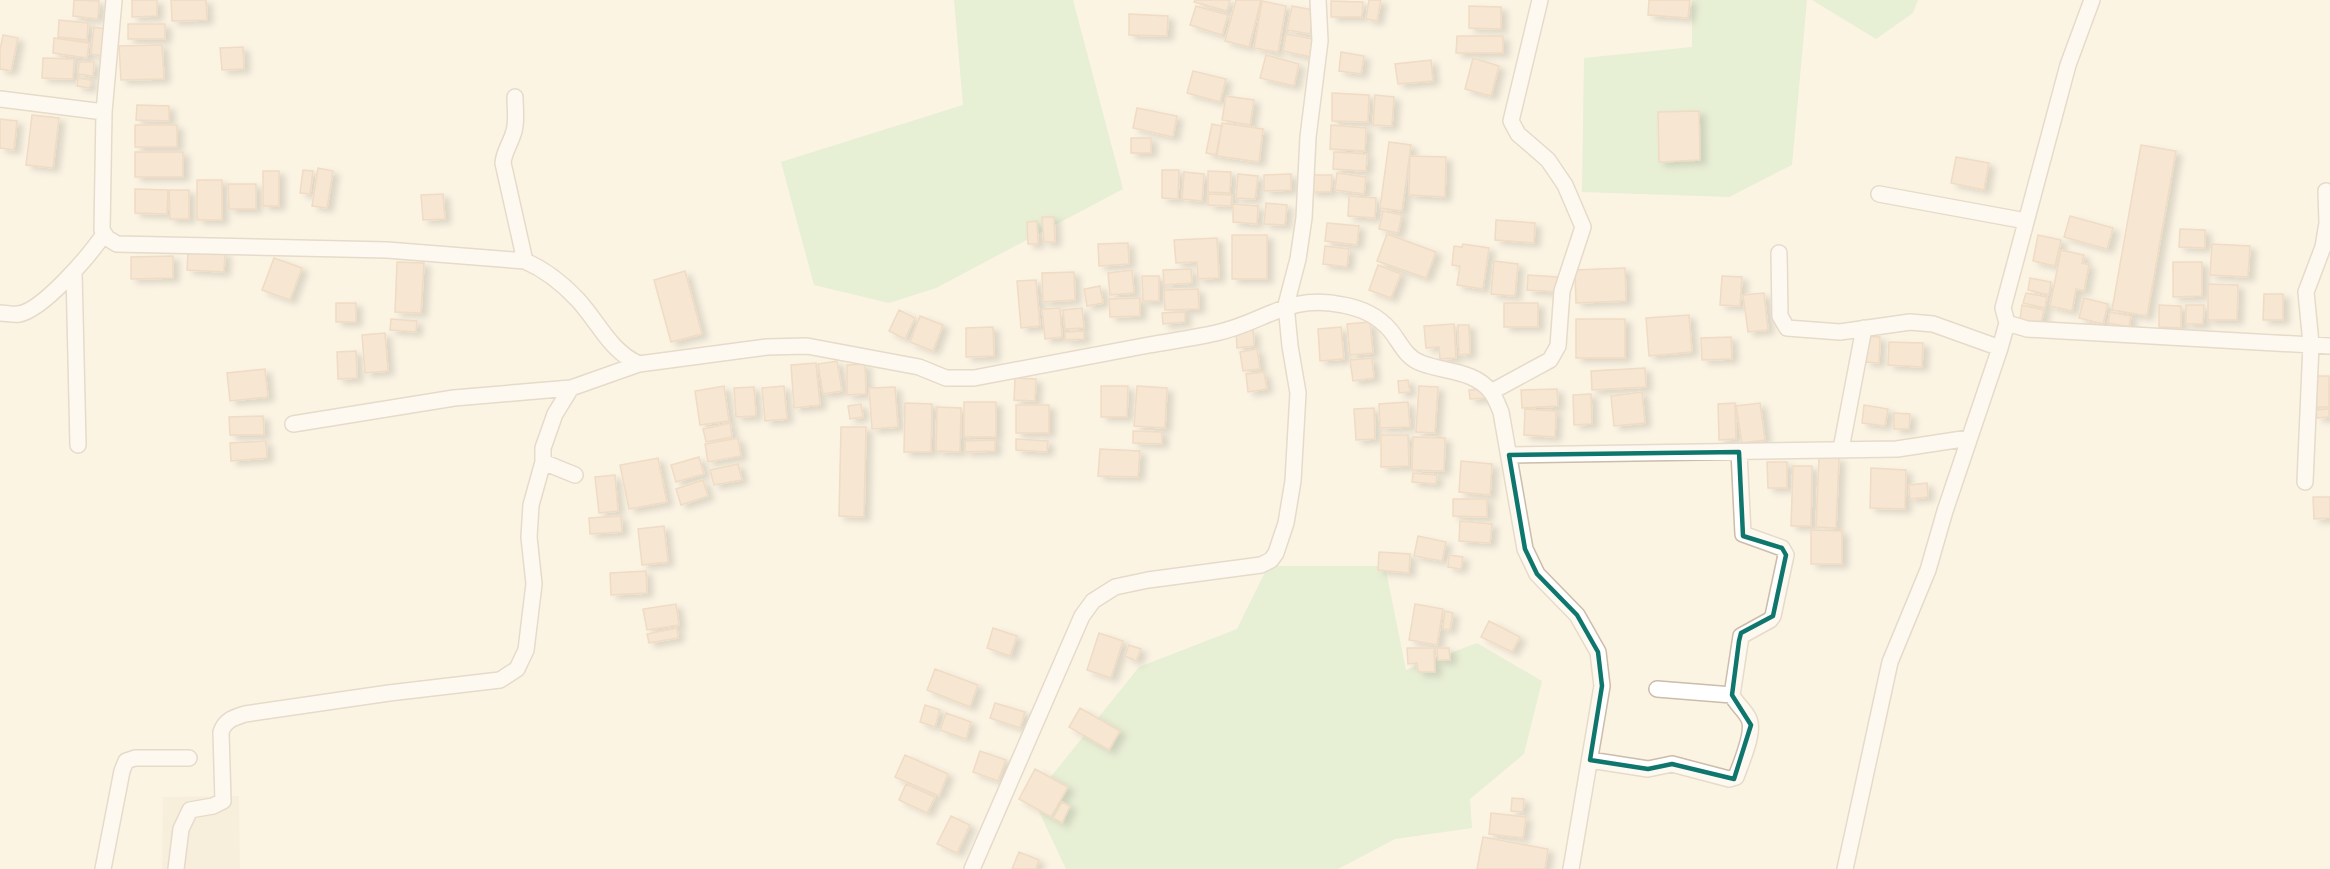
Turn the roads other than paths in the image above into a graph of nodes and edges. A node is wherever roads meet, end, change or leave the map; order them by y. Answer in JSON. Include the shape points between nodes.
{"nodes":[{"id":1,"x":114,"y":0,"type":"edge"},
{"id":2,"x":1318,"y":0,"type":"edge"},
{"id":3,"x":1540,"y":0,"type":"edge"},
{"id":4,"x":2092,"y":0,"type":"edge"},
{"id":5,"x":515,"y":97,"type":"dead end"},
{"id":6,"x":0,"y":99,"type":"edge"},
{"id":7,"x":104,"y":112,"type":"junction"},
{"id":8,"x":2326,"y":191,"type":"dead end"},
{"id":9,"x":1879,"y":194,"type":"dead end"},
{"id":10,"x":2026,"y":221,"type":"junction"},
{"id":11,"x":104,"y":234,"type":"junction"},
{"id":12,"x":1779,"y":253,"type":"dead end"},
{"id":13,"x":525,"y":261,"type":"junction"},
{"id":14,"x":74,"y":271,"type":"junction"},
{"id":15,"x":1286,"y":305,"type":"junction"},
{"id":16,"x":0,"y":313,"type":"edge"},
{"id":17,"x":2007,"y":323,"type":"junction"},
{"id":18,"x":1864,"y":328,"type":"junction"},
{"id":19,"x":2312,"y":344,"type":"junction"},
{"id":20,"x":2330,"y":346,"type":"edge"},
{"id":21,"x":2000,"y":348,"type":"junction"},
{"id":22,"x":639,"y":364,"type":"junction"},
{"id":23,"x":571,"y":388,"type":"junction"},
{"id":24,"x":1491,"y":392,"type":"junction"},
{"id":25,"x":293,"y":424,"type":"dead end"},
{"id":26,"x":1969,"y":438,"type":"junction"},
{"id":27,"x":78,"y":445,"type":"dead end"},
{"id":28,"x":1841,"y":449,"type":"junction"},
{"id":29,"x":1739,"y":452,"type":"junction"},
{"id":30,"x":1509,"y":455,"type":"junction"},
{"id":31,"x":543,"y":462,"type":"junction"},
{"id":32,"x":575,"y":476,"type":"dead end"},
{"id":33,"x":2305,"y":482,"type":"dead end"},
{"id":34,"x":1657,"y":689,"type":"dead end"},
{"id":35,"x":1732,"y":695,"type":"junction"},
{"id":36,"x":189,"y":758,"type":"dead end"},
{"id":37,"x":1590,"y":760,"type":"junction"},
{"id":38,"x":103,"y":869,"type":"edge"},
{"id":39,"x":176,"y":869,"type":"edge"},
{"id":40,"x":972,"y":869,"type":"edge"},
{"id":41,"x":1571,"y":869,"type":"edge"},
{"id":42,"x":1845,"y":869,"type":"edge"}],
"edges":[{"from":1,"to":7,"type":"street"},
{"from":2,"to":15,"type":"street","via":[[1320,41],[1308,137],[1304,218]]},
{"from":3,"to":24,"type":"street","via":[[1511,120],[1518,134],[1548,160],[1565,184],[1582,226],[1562,291],[1555,354]]},
{"from":4,"to":10,"type":"street","via":[[2068,65]]},
{"from":5,"to":13,"type":"street","via":[[515,126],[503,163]]},
{"from":6,"to":7,"type":"street"},
{"from":7,"to":11,"type":"street"},
{"from":8,"to":19,"type":"street","via":[[2328,223],[2324,248],[2306,292]]},
{"from":9,"to":10,"type":"street"},
{"from":10,"to":17,"type":"street","via":[[2003,308]]},
{"from":11,"to":13,"type":"street","via":[[110,241],[128,245],[387,250]]},
{"from":11,"to":14,"type":"street"},
{"from":12,"to":18,"type":"street","via":[[1780,316],[1785,326],[1815,332]]},
{"from":13,"to":22,"type":"street","via":[[545,270],[578,301],[618,351]]},
{"from":14,"to":16,"type":"street","via":[[26,311]]},
{"from":14,"to":27,"type":"street"},
{"from":15,"to":22,"type":"street","via":[[1224,332],[974,378],[946,378],[919,367],[807,346],[766,347]]},
{"from":15,"to":24,"type":"street","via":[[1318,301],[1364,311],[1390,330],[1412,357],[1459,372]]},
{"from":15,"to":40,"type":"street","via":[[1298,393],[1293,481],[1276,553],[1262,565],[1115,587],[1093,601],[1082,616]]},
{"from":17,"to":19,"type":"street","via":[[2027,329]]},
{"from":17,"to":21,"type":"street"},
{"from":18,"to":21,"type":"street","via":[[1910,322],[1933,324]]},
{"from":18,"to":28,"type":"street"},
{"from":19,"to":20,"type":"street"},
{"from":19,"to":33,"type":"street"},
{"from":21,"to":26,"type":"street"},
{"from":22,"to":23,"type":"street"},
{"from":23,"to":25,"type":"street","via":[[453,398]]},
{"from":23,"to":31,"type":"street","via":[[555,414],[543,448]]},
{"from":24,"to":30,"type":"street","via":[[1501,412]]},
{"from":26,"to":28,"type":"street","via":[[1897,449]]},
{"from":26,"to":42,"type":"street","via":[[1929,570],[1890,662]]},
{"from":28,"to":29,"type":"street"},
{"from":29,"to":30,"type":"street"},
{"from":29,"to":35,"type":"street","via":[[1743,534],[1782,548],[1786,555],[1773,616],[1741,636]]},
{"from":30,"to":37,"type":"street","via":[[1524,549],[1537,574],[1577,615],[1598,652],[1602,686]]},
{"from":31,"to":32,"type":"street"},
{"from":31,"to":39,"type":"street","via":[[531,505],[529,537],[534,584],[526,650],[517,669],[500,680],[389,693],[231,719],[220,732],[223,801],[190,810],[181,829]]},
{"from":34,"to":35,"type":"street"},
{"from":35,"to":37,"type":"street","via":[[1751,725],[1747,748],[1734,779],[1672,764],[1648,769]]},
{"from":36,"to":38,"type":"street","via":[[135,758],[126,762]]},
{"from":37,"to":41,"type":"street"}]}
